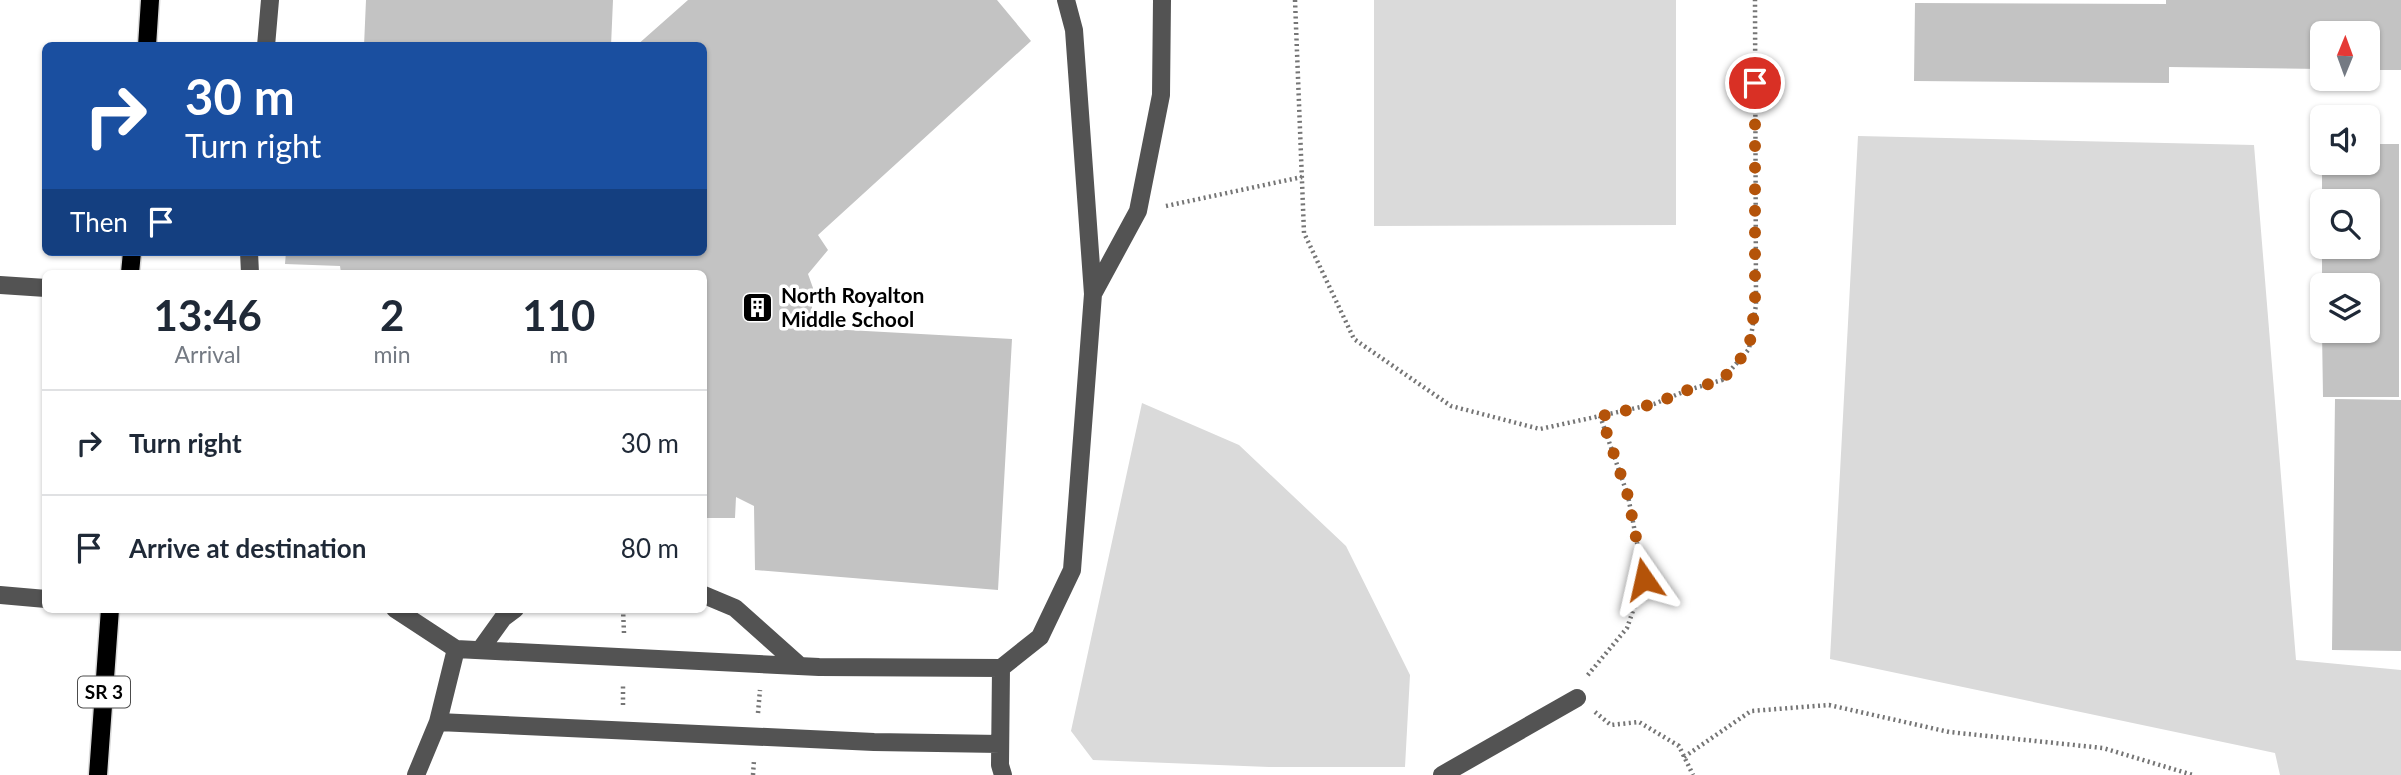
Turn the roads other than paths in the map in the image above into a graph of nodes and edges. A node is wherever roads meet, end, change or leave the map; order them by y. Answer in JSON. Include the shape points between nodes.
{"nodes":[{"id":1,"x":150,"y":0,"type":"edge"},
{"id":2,"x":270,"y":0,"type":"edge"},
{"id":3,"x":1066,"y":0,"type":"edge"},
{"id":4,"x":1162,"y":0,"type":"edge"},
{"id":5,"x":147,"y":42,"type":"edge"},
{"id":6,"x":266,"y":42,"type":"edge"},
{"id":7,"x":0,"y":285,"type":"edge"},
{"id":8,"x":42,"y":288,"type":"edge"},
{"id":9,"x":1093,"y":294,"type":"junction"},
{"id":10,"x":0,"y":595,"type":"edge"},
{"id":11,"x":707,"y":596,"type":"edge"},
{"id":12,"x":42,"y":599,"type":"edge"},
{"id":13,"x":110,"y":613,"type":"edge"},
{"id":14,"x":401,"y":613,"type":"edge"},
{"id":15,"x":510,"y":613,"type":"edge"},
{"id":16,"x":456,"y":649,"type":"junction"},
{"id":17,"x":480,"y":650,"type":"junction"},
{"id":18,"x":800,"y":666,"type":"junction"},
{"id":19,"x":1001,"y":668,"type":"junction"},
{"id":20,"x":1577,"y":698,"type":"road end"},
{"id":21,"x":438,"y":722,"type":"junction"},
{"id":22,"x":1000,"y":744,"type":"junction"},
{"id":23,"x":98,"y":775,"type":"edge"},
{"id":24,"x":416,"y":775,"type":"edge"},
{"id":25,"x":1003,"y":775,"type":"edge"},
{"id":26,"x":1443,"y":775,"type":"edge"}],
"edges":[{"from":1,"to":5,"type":"main road"},
{"from":2,"to":6,"type":"street"},
{"from":3,"to":9,"type":"street","via":[[1074,30]]},
{"from":4,"to":9,"type":"street","via":[[1161,95],[1138,212]]},
{"from":7,"to":8,"type":"street"},
{"from":9,"to":19,"type":"street","via":[[1072,570],[1040,637]]},
{"from":10,"to":12,"type":"street"},
{"from":11,"to":18,"type":"street","via":[[735,608]]},
{"from":13,"to":23,"type":"main road","number":"SR 3"},
{"from":14,"to":16,"type":"street"},
{"from":15,"to":17,"type":"street"},
{"from":16,"to":17,"type":"street"},
{"from":16,"to":21,"type":"street"},
{"from":17,"to":18,"type":"street"},
{"from":18,"to":19,"type":"street"},
{"from":19,"to":22,"type":"street"},
{"from":20,"to":26,"type":"street"},
{"from":21,"to":22,"type":"street"},
{"from":21,"to":24,"type":"street"},
{"from":22,"to":25,"type":"street"}]}
